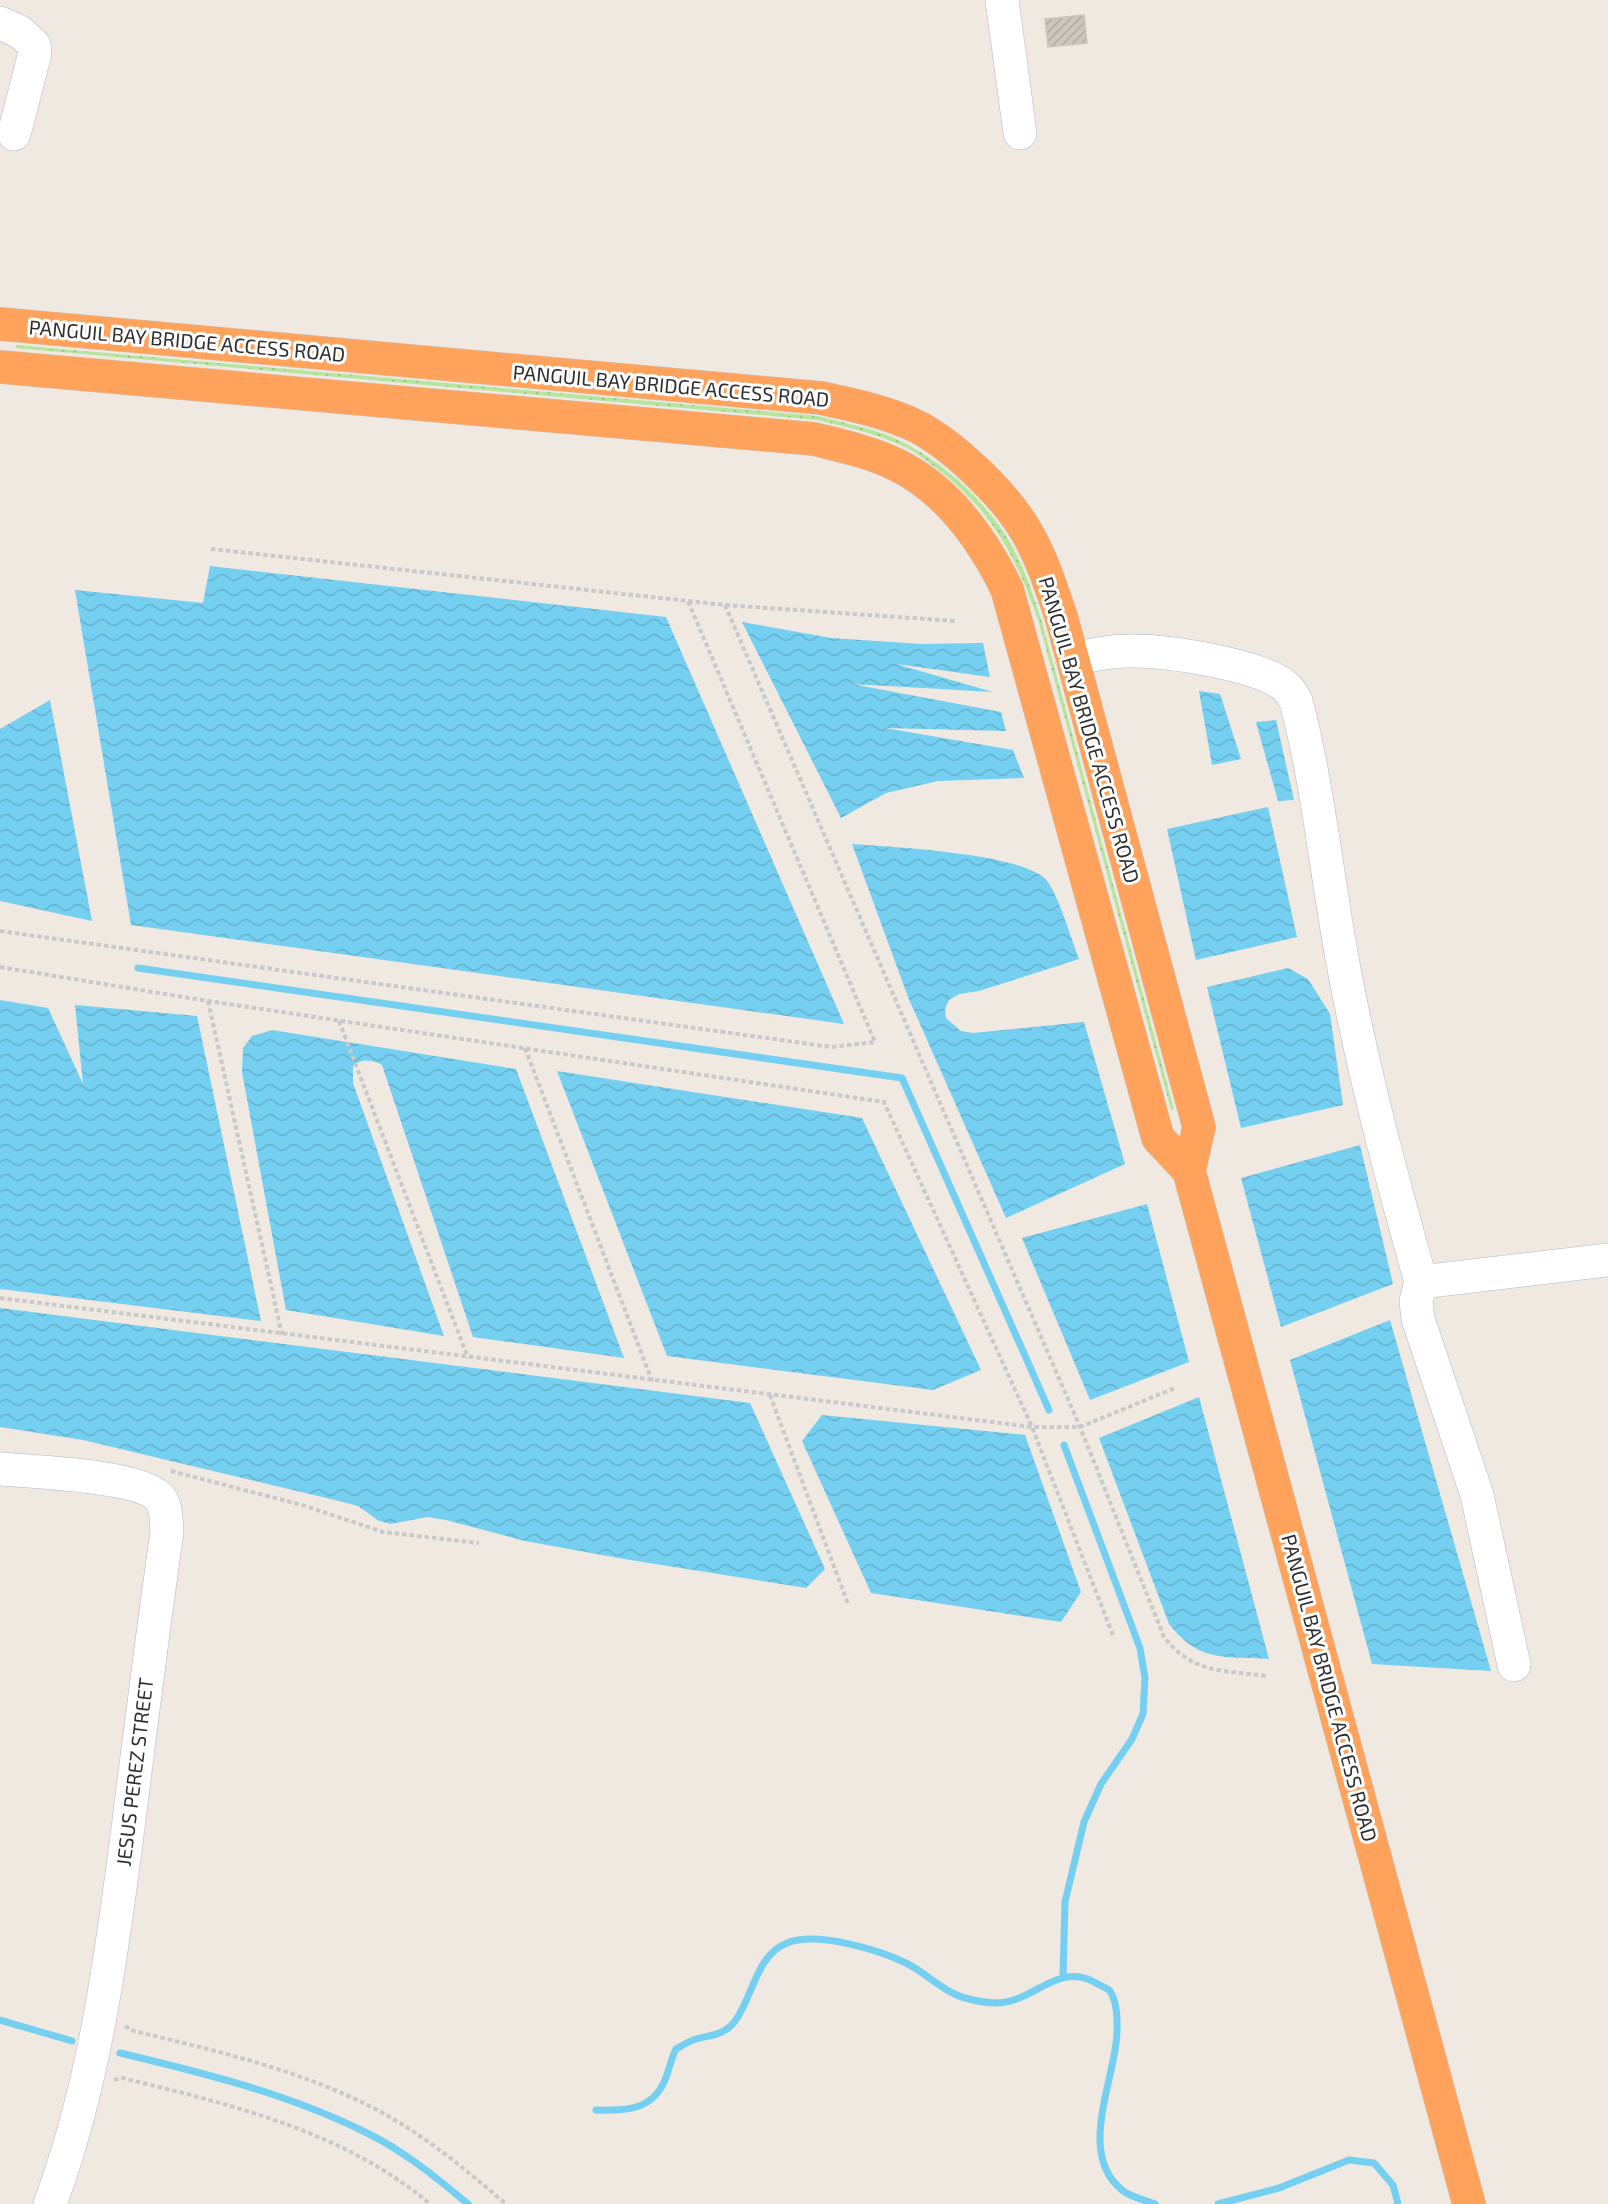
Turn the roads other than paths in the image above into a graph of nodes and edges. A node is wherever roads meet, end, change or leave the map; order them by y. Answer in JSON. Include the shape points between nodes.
{"nodes":[{"id":1,"x":1002,"y":0,"type":"edge"},
{"id":2,"x":0,"y":24,"type":"edge"},
{"id":3,"x":1020,"y":133,"type":"dead end"},
{"id":4,"x":14,"y":134,"type":"dead end"},
{"id":5,"x":0,"y":325,"type":"edge"},
{"id":6,"x":0,"y":333,"type":"edge"},
{"id":7,"x":0,"y":367,"type":"edge"},
{"id":8,"x":1072,"y":659,"type":"junction"},
{"id":9,"x":1189,"y":1171,"type":"junction"},
{"id":10,"x":1608,"y":1260,"type":"edge"},
{"id":11,"x":1421,"y":1282,"type":"junction"},
{"id":12,"x":0,"y":1469,"type":"edge"},
{"id":13,"x":1514,"y":1665,"type":"dead end"},
{"id":14,"x":50,"y":2204,"type":"edge"},
{"id":15,"x":1469,"y":2204,"type":"edge"}],
"edges":[{"from":1,"to":3,"type":"street"},
{"from":2,"to":4,"type":"street","via":[[20,32],[34,45]]},
{"from":5,"to":6,"type":"street"},
{"from":5,"to":8,"type":"highway","name":"PANGUIL BAY BRIDGE ACCESS ROAD","via":[[765,391],[873,410],[918,428],[962,459],[996,492],[1026,530],[1047,574]]},
{"from":7,"to":9,"type":"highway","name":"PANGUIL BAY BRIDGE ACCESS ROAD","via":[[814,439],[860,450],[898,465],[934,491],[964,520],[989,552],[1007,589],[1158,1138]]},
{"from":8,"to":9,"type":"highway","name":"PANGUIL BAY BRIDGE ACCESS ROAD","via":[[1199,1127]]},
{"from":8,"to":11,"type":"street","via":[[1102,652],[1153,652],[1240,667],[1270,676],[1287,687],[1296,701],[1369,1092]]},
{"from":9,"to":15,"type":"highway","name":"PANGUIL BAY BRIDGE ACCESS ROAD"},
{"from":10,"to":11,"type":"street"},
{"from":11,"to":13,"type":"street","via":[[1416,1301],[1422,1338],[1477,1495]]},
{"from":12,"to":14,"type":"street","name":"JESUS PEREZ STREET","via":[[126,1483],[160,1497],[166,1514],[167,1532],[117,1914],[86,2085]]}]}
